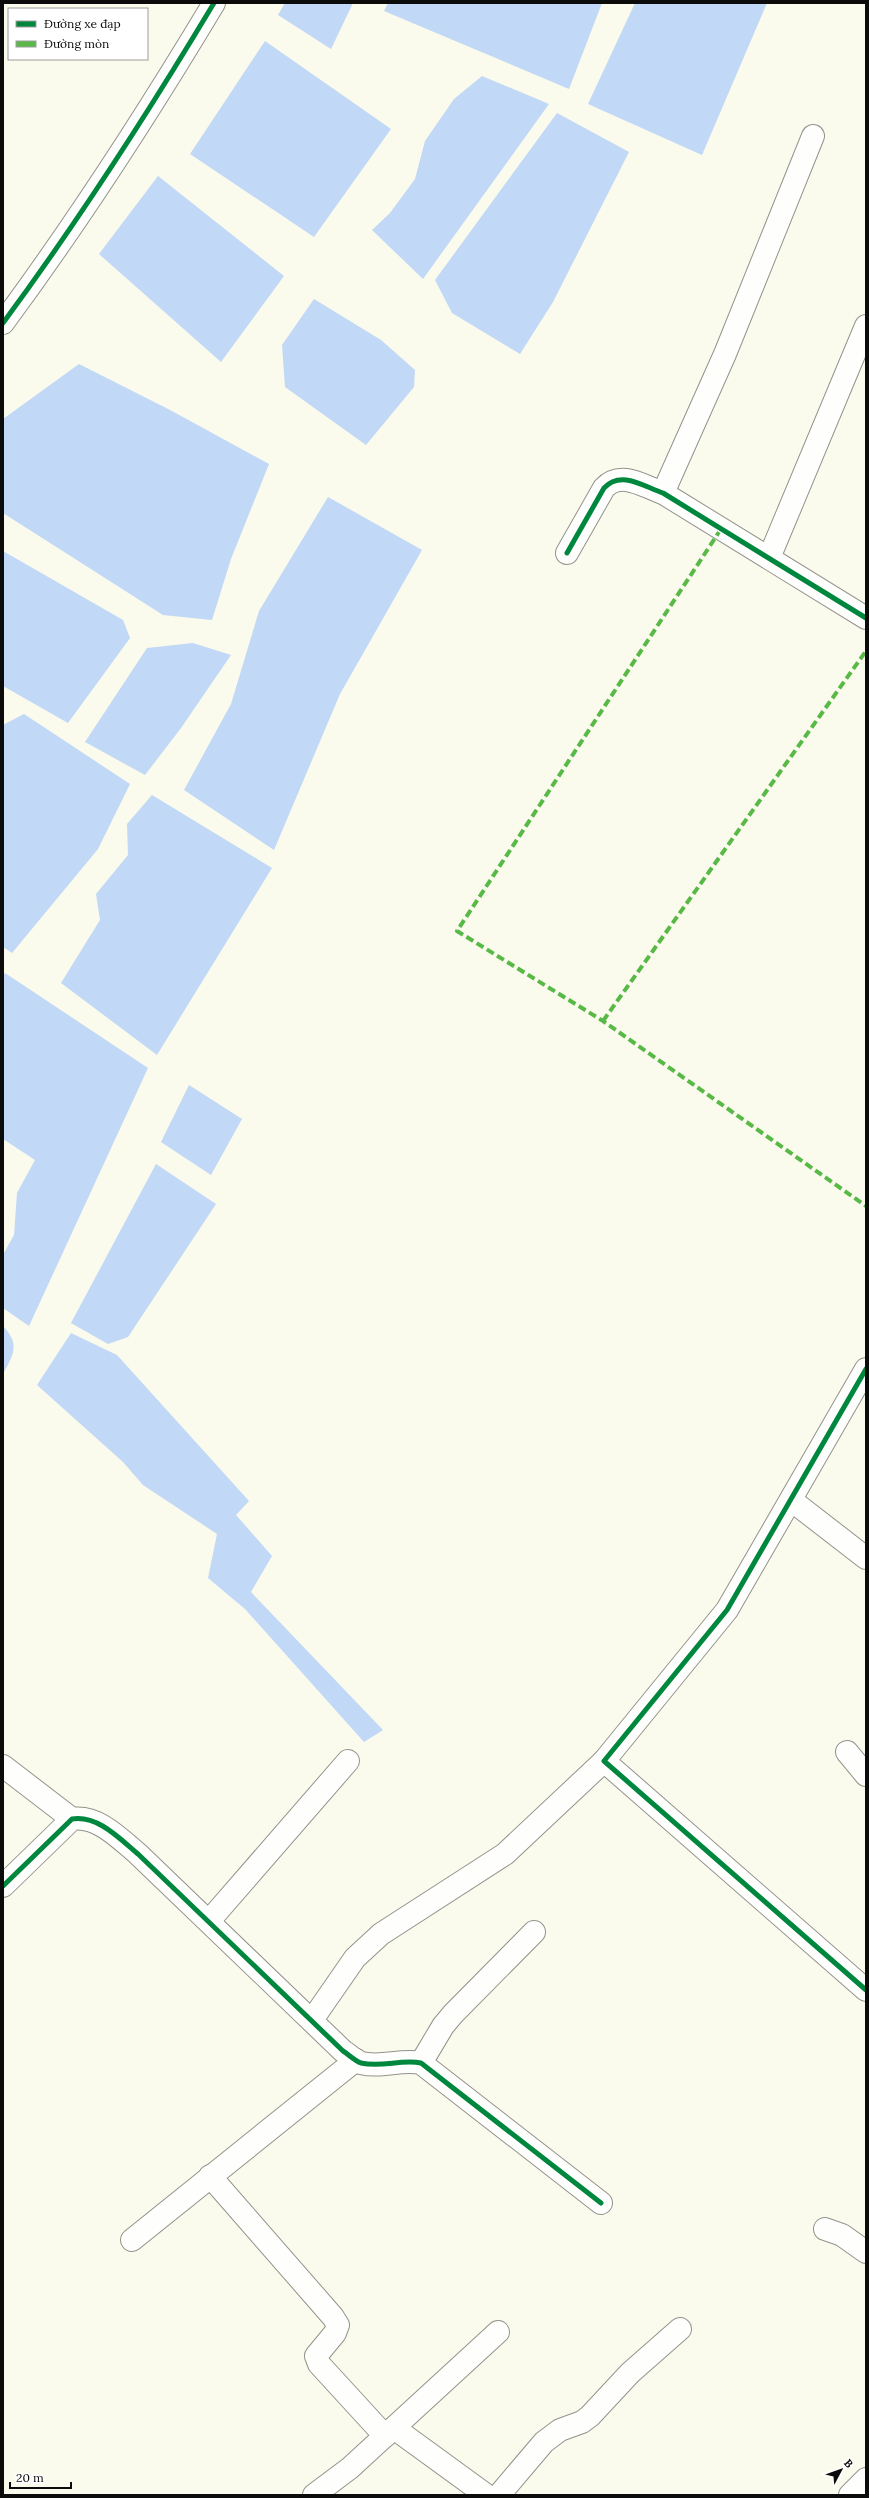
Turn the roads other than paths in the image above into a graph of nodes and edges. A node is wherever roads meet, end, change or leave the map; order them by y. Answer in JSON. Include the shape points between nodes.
{"nodes":[{"id":1,"x":214,"y":3,"type":"edge"},
{"id":2,"x":813,"y":136,"type":"dead end"},
{"id":3,"x":3,"y":323,"type":"edge"},
{"id":4,"x":866,"y":326,"type":"edge"},
{"id":5,"x":663,"y":493,"type":"junction"},
{"id":6,"x":567,"y":553,"type":"dead end"},
{"id":7,"x":769,"y":558,"type":"junction"},
{"id":8,"x":866,"y":618,"type":"edge"},
{"id":9,"x":866,"y":1369,"type":"edge"},
{"id":10,"x":790,"y":1500,"type":"junction"},
{"id":11,"x":866,"y":1558,"type":"edge"},
{"id":12,"x":847,"y":1752,"type":"dead end"},
{"id":13,"x":604,"y":1761,"type":"junction"},
{"id":14,"x":348,"y":1762,"type":"dead end"},
{"id":15,"x":3,"y":1766,"type":"edge"},
{"id":16,"x":866,"y":1775,"type":"edge"},
{"id":17,"x":72,"y":1820,"type":"junction"},
{"id":18,"x":3,"y":1886,"type":"edge"},
{"id":19,"x":209,"y":1921,"type":"junction"},
{"id":20,"x":534,"y":1932,"type":"dead end"},
{"id":21,"x":866,"y":1990,"type":"edge"},
{"id":22,"x":312,"y":2020,"type":"junction"},
{"id":23,"x":356,"y":2060,"type":"junction"},
{"id":24,"x":421,"y":2064,"type":"junction"},
{"id":25,"x":210,"y":2176,"type":"junction"},
{"id":26,"x":602,"y":2203,"type":"dead end"},
{"id":27,"x":825,"y":2229,"type":"dead end"},
{"id":28,"x":132,"y":2240,"type":"dead end"},
{"id":29,"x":866,"y":2252,"type":"edge"},
{"id":30,"x":680,"y":2329,"type":"dead end"},
{"id":31,"x":498,"y":2332,"type":"dead end"},
{"id":32,"x":390,"y":2432,"type":"junction"},
{"id":33,"x":866,"y":2479,"type":"edge"},
{"id":34,"x":314,"y":2495,"type":"edge"},
{"id":35,"x":486,"y":2495,"type":"edge"},
{"id":36,"x":499,"y":2495,"type":"edge"},
{"id":37,"x":850,"y":2495,"type":"edge"}],
"edges":[{"from":1,"to":3,"type":"street","via":[[148,114],[53,255]]},
{"from":2,"to":5,"type":"street","via":[[725,354]]},
{"from":4,"to":7,"type":"street"},
{"from":5,"to":6,"type":"street","via":[[628,480],[610,480]]},
{"from":5,"to":7,"type":"street"},
{"from":7,"to":8,"type":"street"},
{"from":9,"to":10,"type":"street"},
{"from":10,"to":11,"type":"street"},
{"from":10,"to":13,"type":"street","via":[[728,1610]]},
{"from":12,"to":16,"type":"street"},
{"from":13,"to":21,"type":"street"},
{"from":13,"to":22,"type":"street","via":[[506,1854],[381,1934],[355,1958]]},
{"from":14,"to":19,"type":"street"},
{"from":15,"to":17,"type":"street"},
{"from":17,"to":18,"type":"street"},
{"from":17,"to":19,"type":"street","via":[[83,1818],[109,1830]]},
{"from":19,"to":22,"type":"street"},
{"from":20,"to":24,"type":"street","via":[[452,2014]]},
{"from":22,"to":23,"type":"street","via":[[343,2051]]},
{"from":23,"to":24,"type":"street","via":[[374,2064],[408,2061]]},
{"from":23,"to":25,"type":"street"},
{"from":24,"to":26,"type":"street"},
{"from":25,"to":28,"type":"street"},
{"from":25,"to":32,"type":"street","via":[[333,2317],[338,2325],[335,2333],[316,2356],[319,2364]]},
{"from":27,"to":29,"type":"street","via":[[842,2235]]},
{"from":30,"to":36,"type":"street","via":[[630,2373],[590,2416],[582,2422],[560,2430],[544,2442]]},
{"from":31,"to":32,"type":"street"},
{"from":32,"to":34,"type":"street","via":[[350,2468]]},
{"from":32,"to":35,"type":"street"},
{"from":33,"to":37,"type":"street"}]}
